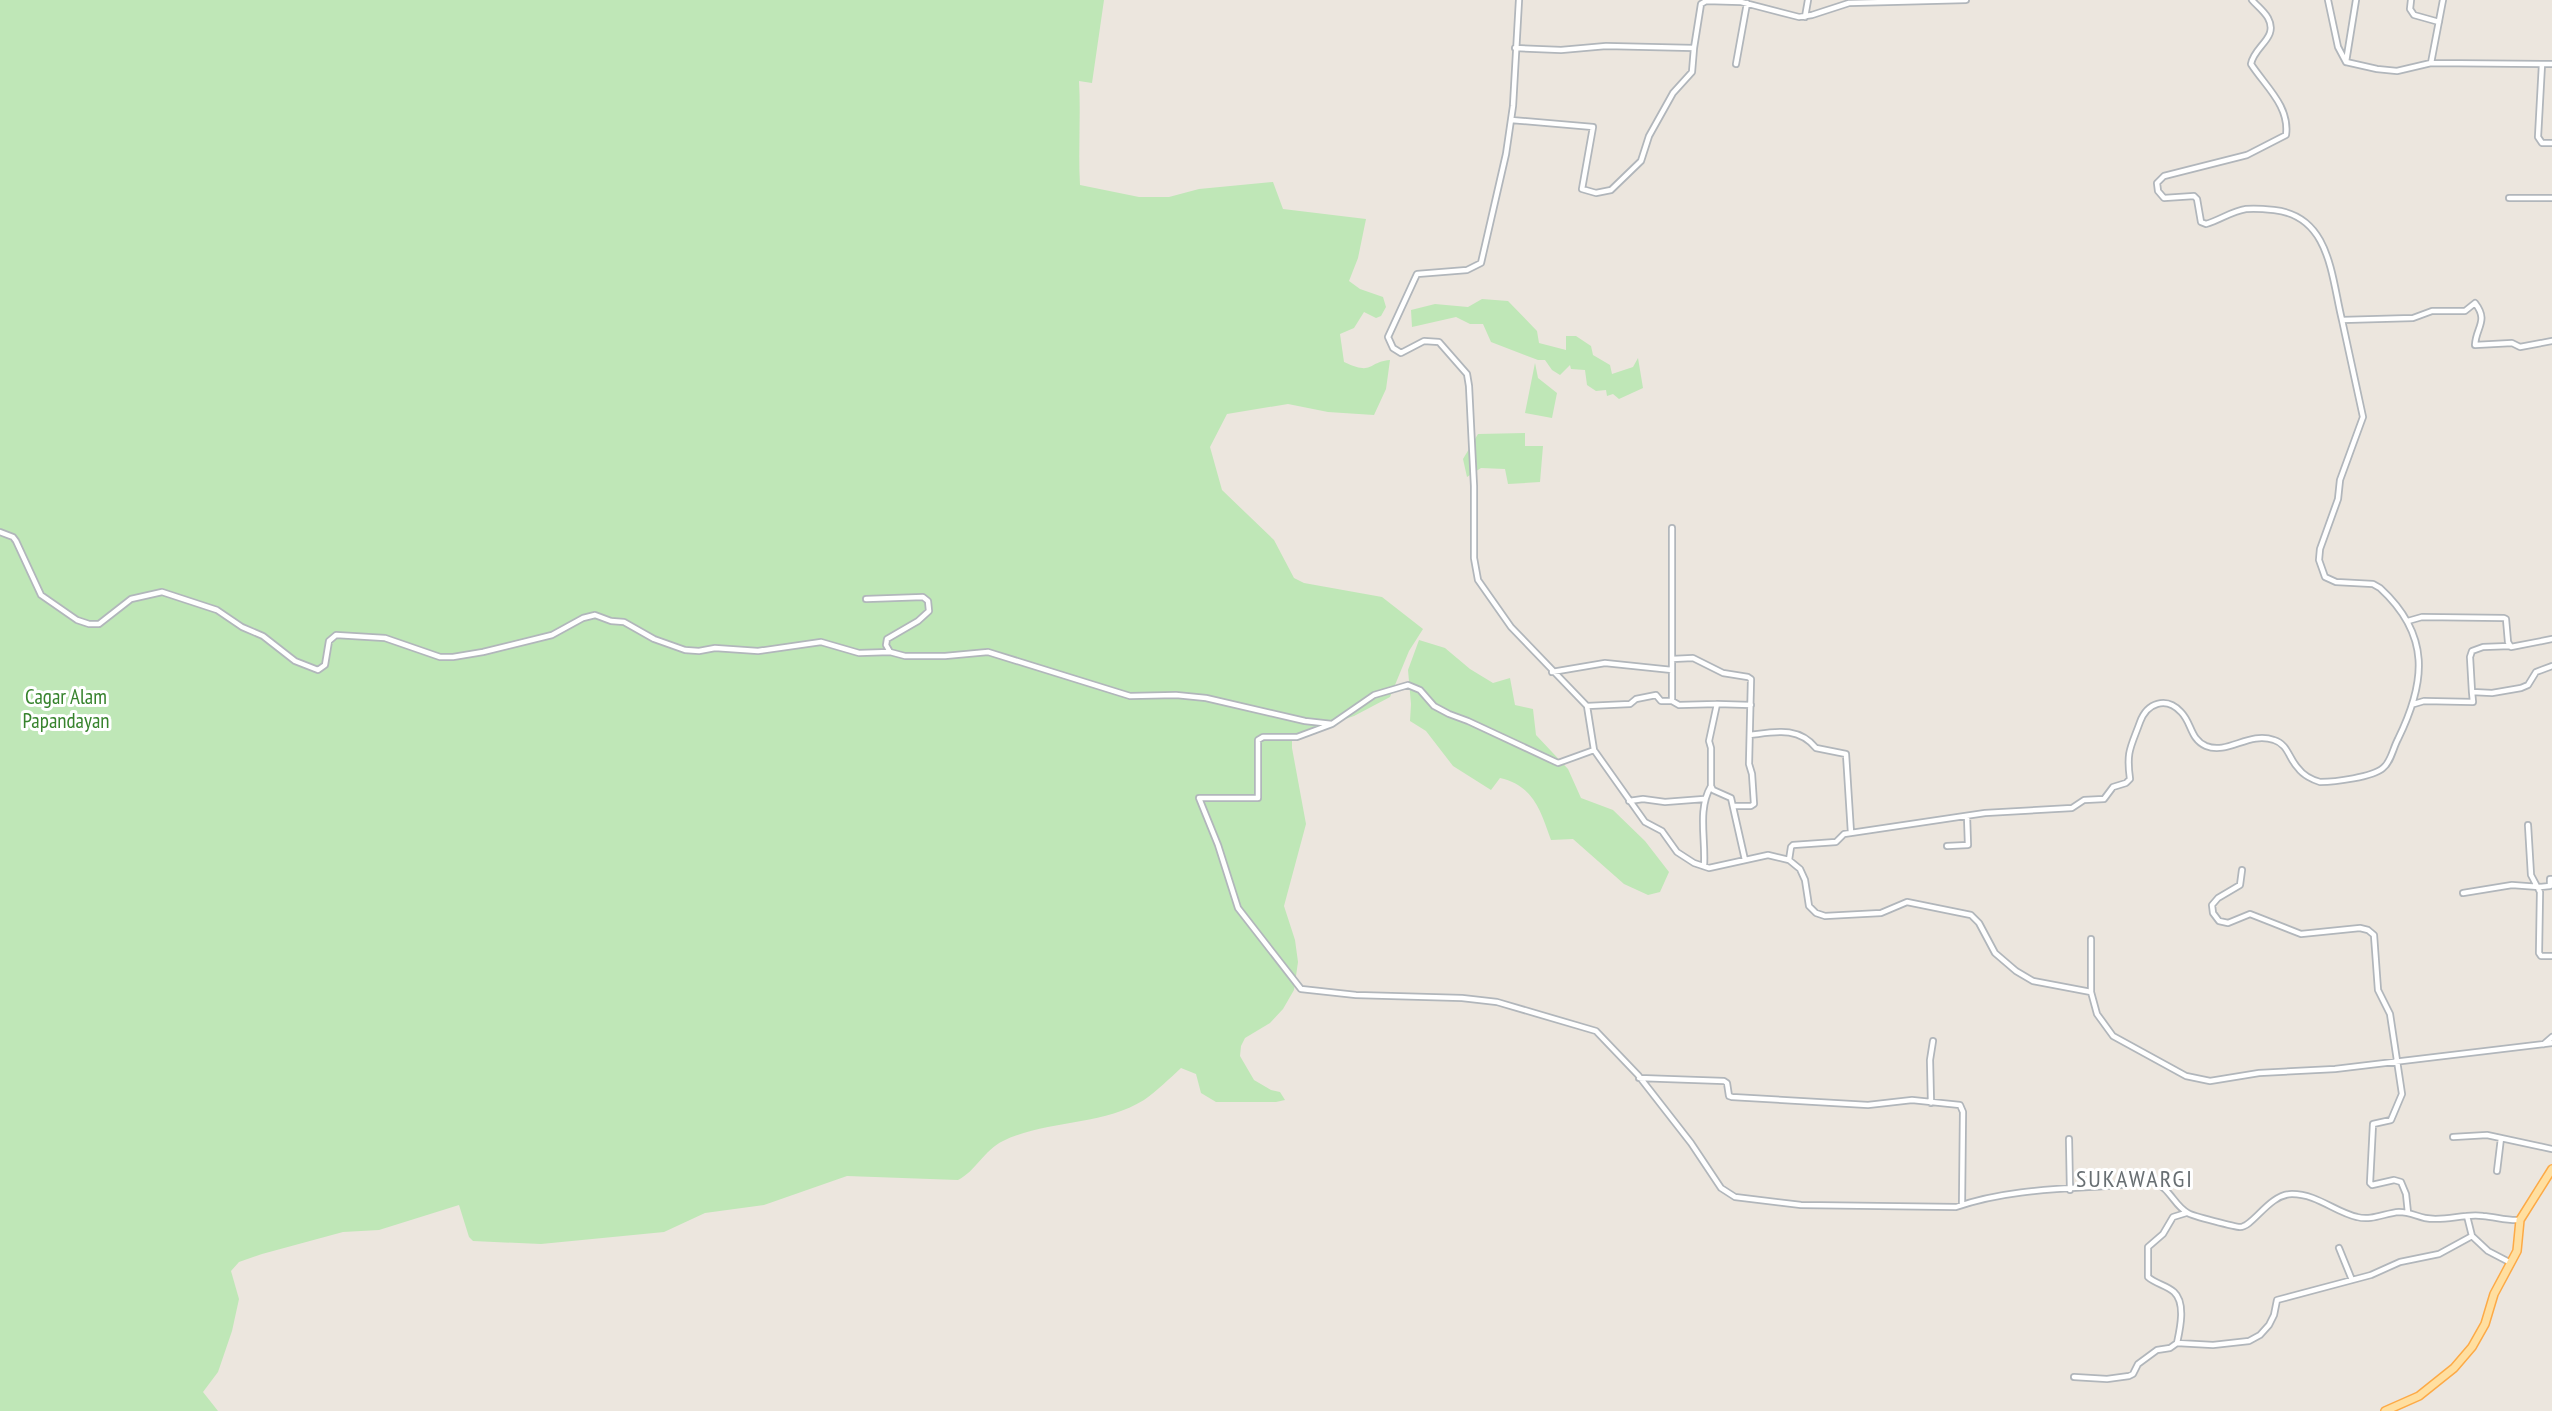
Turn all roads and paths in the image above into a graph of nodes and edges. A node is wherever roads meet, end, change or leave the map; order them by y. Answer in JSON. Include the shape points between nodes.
{"nodes":[{"id":1,"x":1519,"y":0,"type":"edge"},
{"id":2,"x":1808,"y":0,"type":"edge"},
{"id":3,"x":1966,"y":0,"type":"edge"},
{"id":4,"x":2252,"y":0,"type":"edge"},
{"id":5,"x":2328,"y":0,"type":"edge"},
{"id":6,"x":2356,"y":0,"type":"edge"},
{"id":7,"x":2411,"y":0,"type":"edge"},
{"id":8,"x":2443,"y":0,"type":"edge"},
{"id":9,"x":1747,"y":3,"type":"junction"},
{"id":10,"x":1805,"y":17,"type":"junction"},
{"id":11,"x":2439,"y":22,"type":"junction"},
{"id":12,"x":1515,"y":48,"type":"junction"},
{"id":13,"x":1694,"y":48,"type":"junction"},
{"id":14,"x":2346,"y":62,"type":"junction"},
{"id":15,"x":2431,"y":63,"type":"junction"},
{"id":16,"x":1736,"y":64,"type":"dead end"},
{"id":17,"x":2542,"y":64,"type":"junction"},
{"id":18,"x":2552,"y":64,"type":"edge"},
{"id":19,"x":1511,"y":120,"type":"junction"},
{"id":20,"x":2552,"y":143,"type":"edge"},
{"id":21,"x":2509,"y":198,"type":"dead end"},
{"id":22,"x":2552,"y":198,"type":"edge"},
{"id":23,"x":2342,"y":320,"type":"junction"},
{"id":24,"x":2552,"y":341,"type":"edge"},
{"id":25,"x":1672,"y":528,"type":"dead end"},
{"id":26,"x":0,"y":532,"type":"edge"},
{"id":27,"x":866,"y":598,"type":"dead end"},
{"id":28,"x":2408,"y":621,"type":"junction"},
{"id":29,"x":2552,"y":639,"type":"edge"},
{"id":30,"x":2510,"y":646,"type":"junction"},
{"id":31,"x":890,"y":652,"type":"junction"},
{"id":32,"x":1672,"y":659,"type":"junction"},
{"id":33,"x":2552,"y":666,"type":"edge"},
{"id":34,"x":1672,"y":670,"type":"junction"},
{"id":35,"x":1552,"y":672,"type":"junction"},
{"id":36,"x":2472,"y":692,"type":"junction"},
{"id":37,"x":1672,"y":701,"type":"junction"},
{"id":38,"x":1716,"y":704,"type":"junction"},
{"id":39,"x":1751,"y":705,"type":"junction"},
{"id":40,"x":2413,"y":705,"type":"junction"},
{"id":41,"x":1587,"y":706,"type":"junction"},
{"id":42,"x":1332,"y":723,"type":"junction"},
{"id":43,"x":1750,"y":735,"type":"junction"},
{"id":44,"x":1594,"y":750,"type":"junction"},
{"id":45,"x":1711,"y":786,"type":"junction"},
{"id":46,"x":1705,"y":799,"type":"junction"},
{"id":47,"x":1629,"y":802,"type":"junction"},
{"id":48,"x":1734,"y":806,"type":"junction"},
{"id":49,"x":1967,"y":816,"type":"junction"},
{"id":50,"x":2528,"y":825,"type":"dead end"},
{"id":51,"x":1851,"y":833,"type":"junction"},
{"id":52,"x":1947,"y":846,"type":"dead end"},
{"id":53,"x":1745,"y":860,"type":"junction"},
{"id":54,"x":1789,"y":860,"type":"junction"},
{"id":55,"x":1704,"y":866,"type":"junction"},
{"id":56,"x":2242,"y":870,"type":"dead end"},
{"id":57,"x":2552,"y":879,"type":"edge"},
{"id":58,"x":2539,"y":887,"type":"junction"},
{"id":59,"x":2463,"y":893,"type":"dead end"},
{"id":60,"x":2091,"y":939,"type":"dead end"},
{"id":61,"x":2552,"y":956,"type":"edge"},
{"id":62,"x":2091,"y":992,"type":"junction"},
{"id":63,"x":2552,"y":1037,"type":"edge"},
{"id":64,"x":1933,"y":1041,"type":"dead end"},
{"id":65,"x":2552,"y":1043,"type":"edge"},
{"id":66,"x":2544,"y":1044,"type":"junction"},
{"id":67,"x":2397,"y":1060,"type":"junction"},
{"id":68,"x":1639,"y":1078,"type":"junction"},
{"id":69,"x":1931,"y":1103,"type":"junction"},
{"id":70,"x":2453,"y":1137,"type":"dead end"},
{"id":71,"x":2501,"y":1138,"type":"junction"},
{"id":72,"x":2069,"y":1139,"type":"dead end"},
{"id":73,"x":2552,"y":1150,"type":"edge"},
{"id":74,"x":2552,"y":1169,"type":"edge"},
{"id":75,"x":2497,"y":1171,"type":"dead end"},
{"id":76,"x":2070,"y":1190,"type":"junction"},
{"id":77,"x":1962,"y":1204,"type":"junction"},
{"id":78,"x":2187,"y":1213,"type":"junction"},
{"id":79,"x":2408,"y":1213,"type":"junction"},
{"id":80,"x":2467,"y":1216,"type":"junction"},
{"id":81,"x":2520,"y":1220,"type":"junction"},
{"id":82,"x":2472,"y":1236,"type":"junction"},
{"id":83,"x":2339,"y":1248,"type":"dead end"},
{"id":84,"x":2511,"y":1264,"type":"junction"},
{"id":85,"x":2352,"y":1280,"type":"junction"},
{"id":86,"x":2178,"y":1343,"type":"junction"},
{"id":87,"x":2074,"y":1377,"type":"dead end"},
{"id":88,"x":2385,"y":1411,"type":"edge"}],
"edges":[{"from":1,"to":12,"type":"street"},
{"from":2,"to":10,"type":"street"},
{"from":3,"to":10,"type":"street","via":[[1849,3]]},
{"from":4,"to":23,"type":"street","via":[[2271,26],[2251,64],[2277,98],[2286,135],[2247,155],[2164,176],[2157,183],[2158,191],[2164,198],[2194,196],[2201,222],[2206,224],[2247,209],[2298,215],[2322,243]]},
{"from":5,"to":14,"type":"street","via":[[2338,47]]},
{"from":6,"to":14,"type":"street"},
{"from":7,"to":11,"type":"street","via":[[2414,15]]},
{"from":8,"to":11,"type":"street"},
{"from":9,"to":10,"type":"street"},
{"from":9,"to":13,"type":"street","via":[[1703,2]]},
{"from":9,"to":16,"type":"street"},
{"from":11,"to":15,"type":"street"},
{"from":12,"to":13,"type":"street"},
{"from":12,"to":19,"type":"street"},
{"from":13,"to":19,"type":"street","via":[[1692,72],[1673,93],[1649,135],[1643,159],[1611,191],[1582,189],[1593,128]]},
{"from":14,"to":15,"type":"street","via":[[2397,71]]},
{"from":15,"to":17,"type":"street"},
{"from":17,"to":18,"type":"street"},
{"from":17,"to":20,"type":"street","via":[[2538,138]]},
{"from":19,"to":35,"type":"street","via":[[1481,263],[1468,270],[1418,274],[1388,337],[1401,352],[1424,341],[1439,342],[1467,375],[1477,576],[1511,627]]},
{"from":21,"to":22,"type":"street"},
{"from":23,"to":24,"type":"street","via":[[2413,318],[2432,311],[2465,311],[2474,303],[2483,321],[2475,345],[2509,343],[2519,347]]},
{"from":23,"to":28,"type":"street","via":[[2363,417],[2320,549],[2320,570],[2336,582],[2373,583]]},
{"from":25,"to":32,"type":"street"},
{"from":26,"to":31,"type":"street","via":[[16,541],[41,595],[77,620],[99,624],[131,599],[162,592],[217,610],[295,661],[318,670],[325,665],[329,641],[336,635],[385,638],[453,657],[552,635],[595,615],[694,651],[771,650],[821,642],[854,653]]},
{"from":27,"to":31,"type":"street","via":[[923,597],[928,601],[929,611],[887,639]]},
{"from":28,"to":30,"type":"street","via":[[2422,617],[2505,618]]},
{"from":28,"to":40,"type":"street","via":[[2417,643],[2418,685]]},
{"from":29,"to":30,"type":"street"},
{"from":30,"to":36,"type":"street","via":[[2474,650],[2470,657]]},
{"from":31,"to":42,"type":"street","via":[[905,656],[988,652],[1130,696],[1206,698]]},
{"from":32,"to":34,"type":"street"},
{"from":32,"to":39,"type":"street","via":[[1693,658],[1723,673],[1748,677]]},
{"from":33,"to":36,"type":"street","via":[[2536,672],[2521,688]]},
{"from":34,"to":35,"type":"street","via":[[1605,663]]},
{"from":34,"to":37,"type":"street"},
{"from":35,"to":41,"type":"street"},
{"from":36,"to":40,"type":"street","via":[[2473,702]]},
{"from":37,"to":38,"type":"street","via":[[1679,705]]},
{"from":37,"to":41,"type":"street","via":[[1656,695],[1630,704]]},
{"from":38,"to":39,"type":"street"},
{"from":38,"to":45,"type":"street","via":[[1709,741]]},
{"from":39,"to":43,"type":"street"},
{"from":40,"to":49,"type":"street","via":[[2382,770],[2320,782],[2298,768],[2275,740],[2249,738],[2213,748],[2199,742],[2180,711],[2157,703],[2144,711],[2128,749],[2128,781],[2113,787],[2104,799],[2084,800],[2072,808]]},
{"from":41,"to":44,"type":"street"},
{"from":42,"to":44,"type":"street","via":[[1374,695],[1408,685],[1420,690],[1434,706],[1558,763]]},
{"from":42,"to":68,"type":"street","via":[[1297,737],[1258,740],[1258,798],[1199,798],[1238,908],[1298,986],[1356,995],[1497,1002],[1596,1031]]},
{"from":43,"to":48,"type":"street","via":[[1754,804]]},
{"from":43,"to":51,"type":"street","via":[[1787,731],[1810,740],[1816,748],[1846,754]]},
{"from":44,"to":47,"type":"street"},
{"from":45,"to":46,"type":"street"},
{"from":45,"to":48,"type":"street","via":[[1730,797]]},
{"from":46,"to":47,"type":"street"},
{"from":46,"to":55,"type":"street"},
{"from":47,"to":55,"type":"street","via":[[1646,822],[1662,831],[1677,852]]},
{"from":48,"to":53,"type":"street"},
{"from":49,"to":51,"type":"street"},
{"from":49,"to":52,"type":"street","via":[[1968,845]]},
{"from":50,"to":58,"type":"street","via":[[2532,880]]},
{"from":51,"to":54,"type":"street","via":[[1836,842],[1793,845]]},
{"from":53,"to":54,"type":"street","via":[[1768,855]]},
{"from":53,"to":55,"type":"street"},
{"from":54,"to":62,"type":"street","via":[[1800,869],[1809,906],[1816,913],[1881,913],[1907,902],[1970,915],[1995,953],[2016,971],[2033,981]]},
{"from":56,"to":67,"type":"street","via":[[2240,885],[2212,905],[2219,921],[2228,923],[2250,914],[2301,934],[2354,928],[2372,932],[2378,990],[2390,1014]]},
{"from":57,"to":58,"type":"street","via":[[2550,886]]},
{"from":58,"to":59,"type":"street","via":[[2512,885]]},
{"from":58,"to":61,"type":"street","via":[[2539,953]]},
{"from":60,"to":62,"type":"street"},
{"from":62,"to":67,"type":"street","via":[[2097,1014],[2113,1036],[2186,1076],[2210,1081]]},
{"from":63,"to":66,"type":"street"},
{"from":64,"to":69,"type":"street"},
{"from":65,"to":66,"type":"street"},
{"from":66,"to":67,"type":"street"},
{"from":67,"to":79,"type":"street","via":[[2402,1098],[2389,1121],[2373,1124],[2369,1174],[2371,1185],[2401,1182]]},
{"from":68,"to":69,"type":"street","via":[[1724,1081],[1732,1097],[1868,1105],[1912,1100]]},
{"from":68,"to":77,"type":"street","via":[[1721,1188],[1735,1197],[1801,1205]]},
{"from":69,"to":77,"type":"street","via":[[1963,1109]]},
{"from":70,"to":71,"type":"street"},
{"from":71,"to":73,"type":"street"},
{"from":71,"to":75,"type":"street"},
{"from":72,"to":76,"type":"street"},
{"from":74,"to":81,"type":"main road"},
{"from":76,"to":77,"type":"street","via":[[2008,1194]]},
{"from":76,"to":78,"type":"street","via":[[2153,1182],[2161,1184]]},
{"from":78,"to":79,"type":"street","via":[[2243,1227],[2264,1207],[2293,1194],[2357,1217]]},
{"from":78,"to":86,"type":"street","via":[[2173,1217],[2147,1251],[2148,1277],[2173,1291],[2179,1300]]},
{"from":79,"to":80,"type":"street","via":[[2425,1218]]},
{"from":80,"to":81,"type":"street"},
{"from":80,"to":82,"type":"street"},
{"from":81,"to":84,"type":"main road"},
{"from":82,"to":84,"type":"street"},
{"from":82,"to":85,"type":"street","via":[[2438,1254]]},
{"from":83,"to":85,"type":"street"},
{"from":84,"to":88,"type":"main road","via":[[2466,1356],[2419,1396]]},
{"from":85,"to":86,"type":"street","via":[[2277,1300],[2269,1325],[2249,1341]]},
{"from":86,"to":87,"type":"street","via":[[2157,1350],[2129,1376]]}]}
